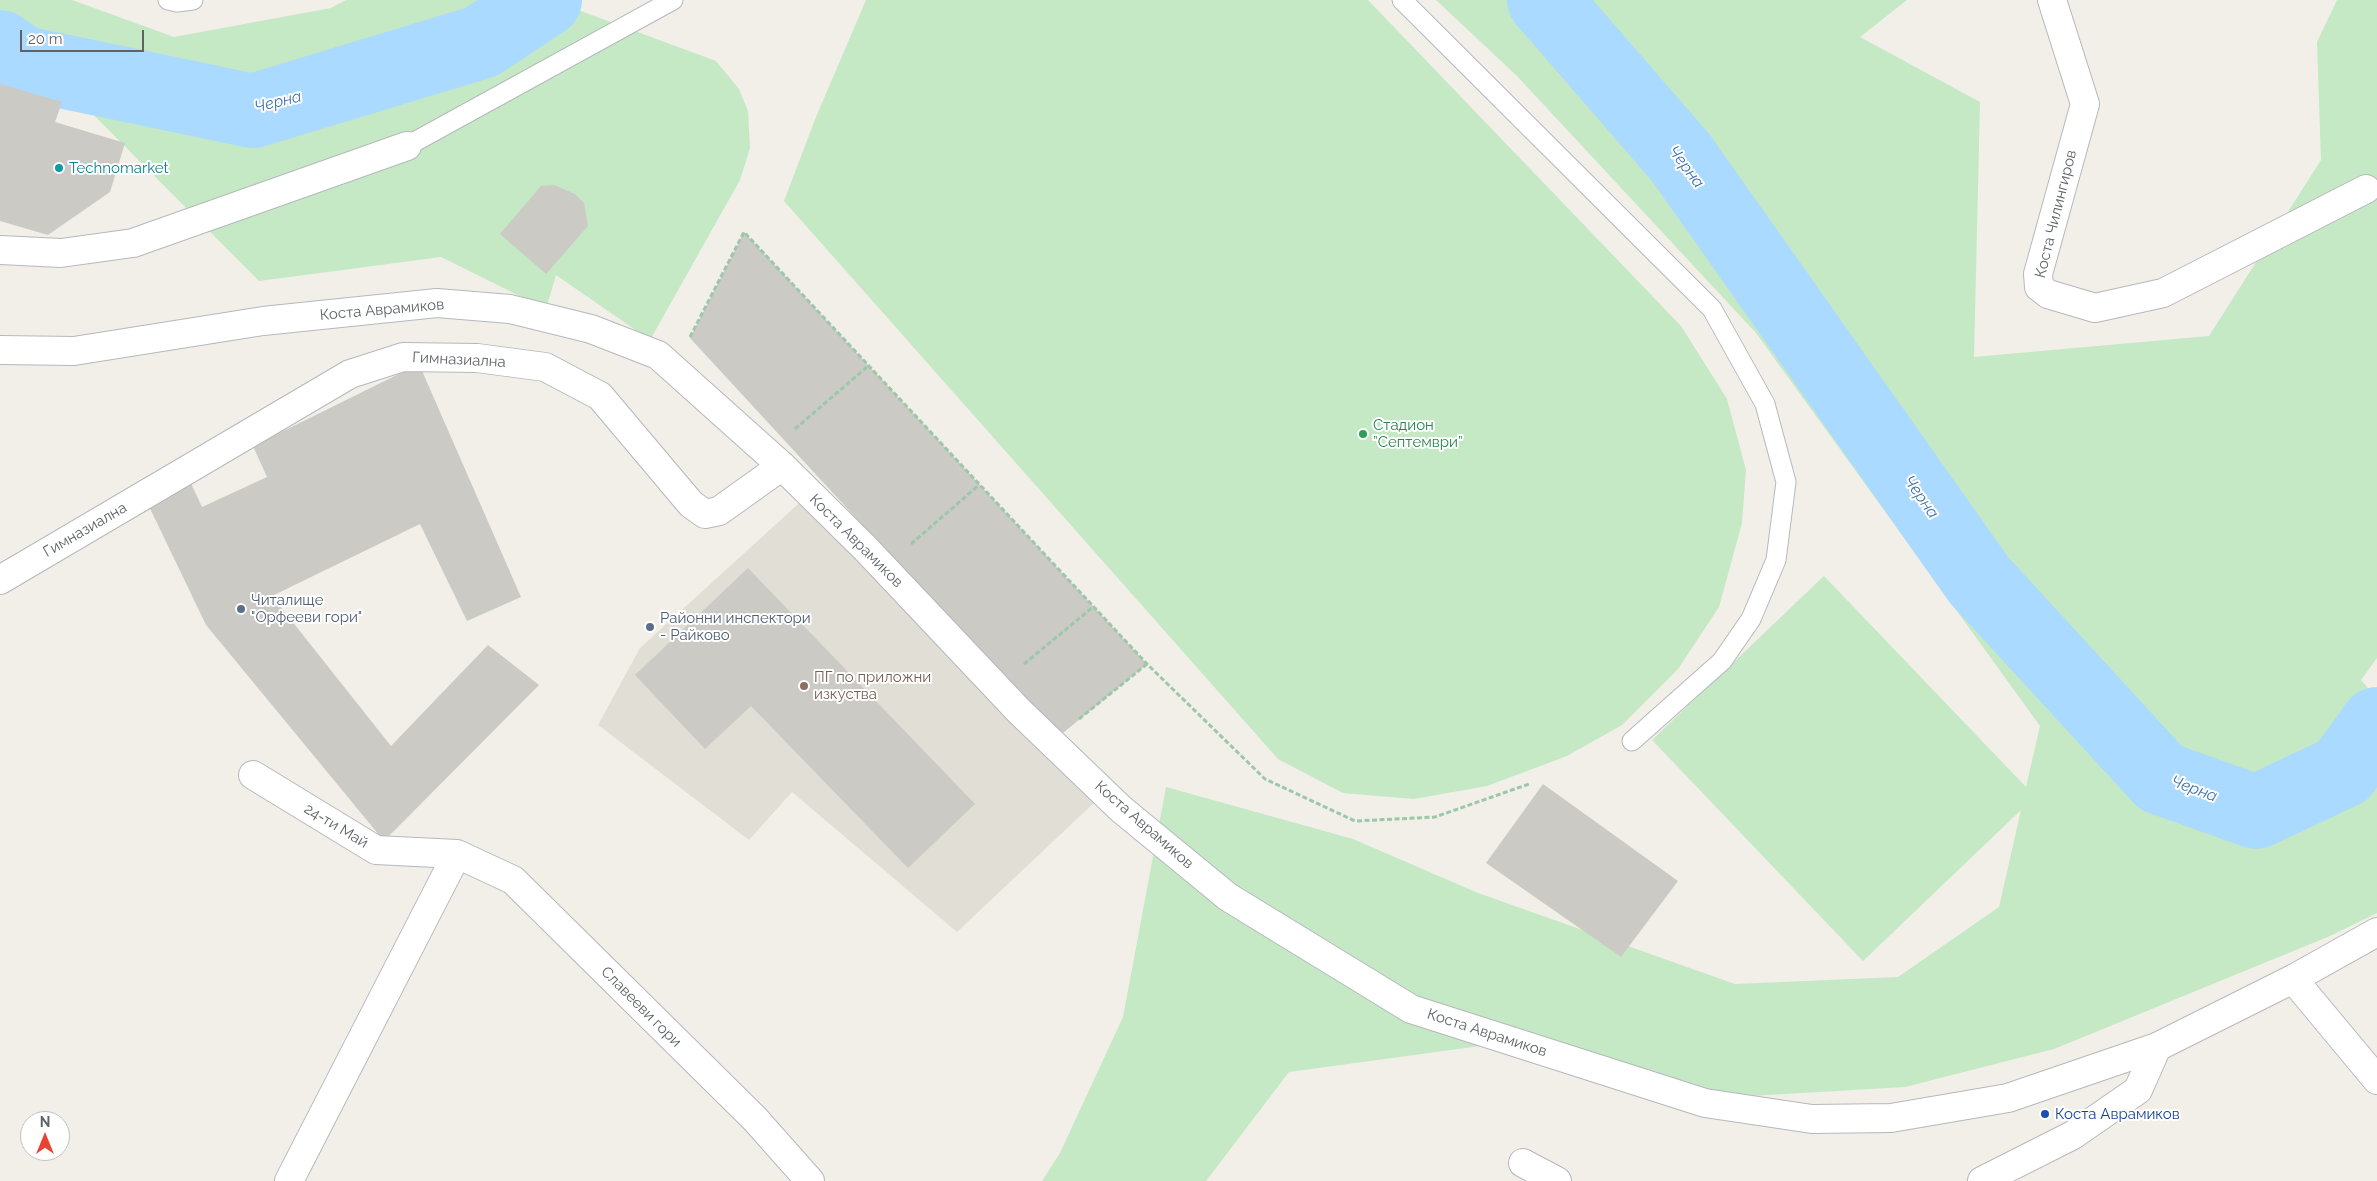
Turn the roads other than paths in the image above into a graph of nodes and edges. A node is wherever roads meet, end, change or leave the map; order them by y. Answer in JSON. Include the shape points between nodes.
{"nodes":[{"id":1,"x":168,"y":0,"type":"edge"},
{"id":2,"x":193,"y":0,"type":"edge"},
{"id":3,"x":673,"y":0,"type":"edge"},
{"id":4,"x":1402,"y":0,"type":"edge"},
{"id":5,"x":2052,"y":0,"type":"edge"},
{"id":6,"x":408,"y":146,"type":"joint"},
{"id":7,"x":2366,"y":189,"type":"dead end"},
{"id":8,"x":0,"y":250,"type":"edge"},
{"id":9,"x":0,"y":350,"type":"edge"},
{"id":10,"x":782,"y":466,"type":"junction"},
{"id":11,"x":0,"y":580,"type":"edge"},
{"id":12,"x":1632,"y":740,"type":"dead end"},
{"id":13,"x":252,"y":775,"type":"dead end"},
{"id":14,"x":457,"y":854,"type":"junction"},
{"id":15,"x":2377,"y":932,"type":"edge"},
{"id":16,"x":2293,"y":979,"type":"junction"},
{"id":17,"x":2157,"y":1047,"type":"junction"},
{"id":18,"x":2377,"y":1080,"type":"edge"},
{"id":19,"x":1524,"y":1164,"type":"dead end"},
{"id":20,"x":289,"y":1181,"type":"edge"},
{"id":21,"x":810,"y":1181,"type":"edge"},
{"id":22,"x":1557,"y":1181,"type":"edge"},
{"id":23,"x":1982,"y":1181,"type":"edge"}],
"edges":[{"from":1,"to":2,"type":"lane"},
{"from":3,"to":6,"type":"lane"},
{"from":4,"to":12,"type":"lane","via":[[1712,309],[1765,404],[1786,482],[1776,560],[1751,619],[1722,661]]},
{"from":5,"to":7,"type":"street","name":"Коста Чилингиров","via":[[2085,104],[2038,274],[2039,287],[2048,294],[2095,308],[2163,293]]},
{"from":6,"to":8,"type":"street","via":[[133,243],[61,253]]},
{"from":9,"to":10,"type":"street","name":"Коста Аврамиков","via":[[74,351],[263,321],[437,303],[510,309],[591,329],[658,355]]},
{"from":10,"to":11,"type":"street","name":"Гимназиална","via":[[719,511],[706,514],[691,504],[600,396],[545,367],[478,358],[403,357],[350,374]]},
{"from":10,"to":17,"type":"street","name":"Коста Аврамиков","via":[[865,548],[1019,711],[1121,809],[1228,897],[1411,1009],[1705,1103],[1812,1119],[1891,1118],[2008,1098]]},
{"from":13,"to":14,"type":"street","name":"24-ти Май","via":[[376,850]]},
{"from":14,"to":20,"type":"street"},
{"from":14,"to":21,"type":"street","name":"Славееви гори","via":[[513,880],[755,1119]]},
{"from":15,"to":16,"type":"street","name":"Коста Аврамиков"},
{"from":16,"to":17,"type":"street","name":"Коста Аврамиков"},
{"from":16,"to":18,"type":"street"},
{"from":17,"to":23,"type":"street","via":[[2138,1090],[2073,1135]]},
{"from":19,"to":22,"type":"street"}]}
